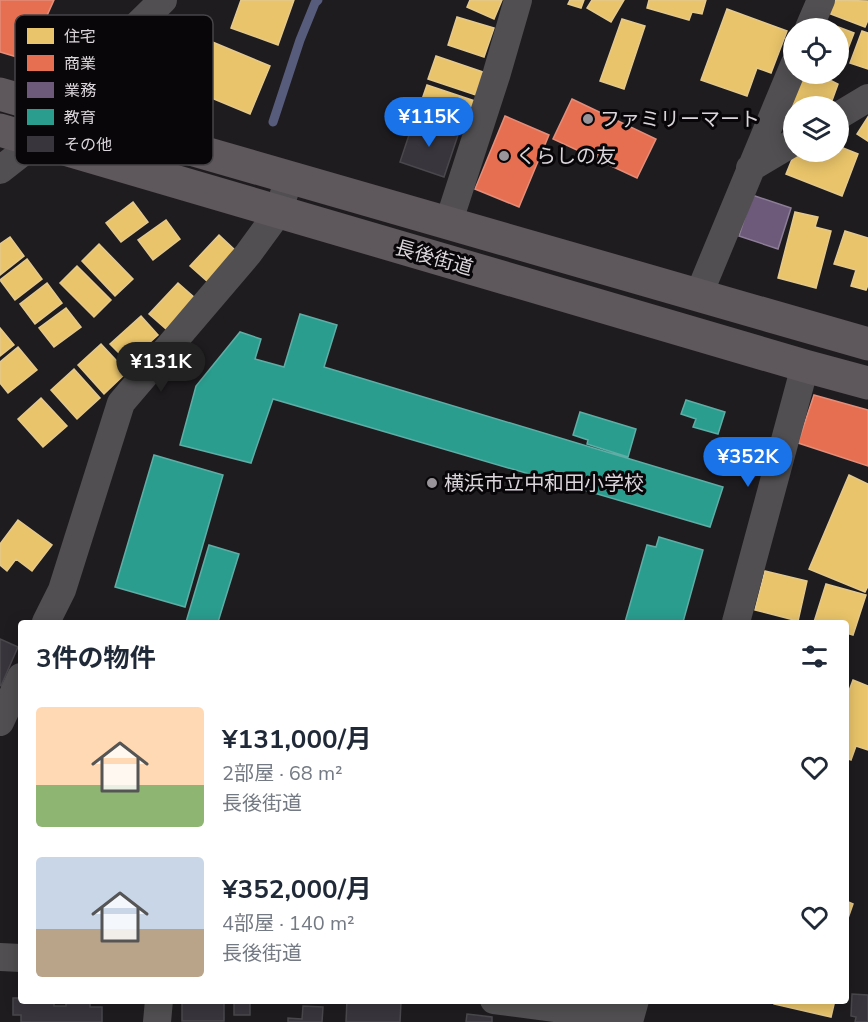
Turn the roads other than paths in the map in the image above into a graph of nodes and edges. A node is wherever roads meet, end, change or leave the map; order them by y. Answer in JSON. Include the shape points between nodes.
{"nodes":[{"id":1,"x":164,"y":0,"type":"edge"},
{"id":2,"x":518,"y":0,"type":"edge"},
{"id":3,"x":821,"y":0,"type":"edge"},
{"id":4,"x":148,"y":15,"type":"edge"},
{"id":5,"x":813,"y":18,"type":"edge"},
{"id":6,"x":786,"y":84,"type":"edge"},
{"id":7,"x":0,"y":94,"type":"edge"},
{"id":8,"x":15,"y":98,"type":"edge"},
{"id":9,"x":868,"y":98,"type":"edge"},
{"id":10,"x":849,"y":109,"type":"edge"},
{"id":11,"x":0,"y":130,"type":"edge"},
{"id":12,"x":15,"y":134,"type":"edge"},
{"id":13,"x":783,"y":148,"type":"edge"},
{"id":14,"x":213,"y":156,"type":"edge"},
{"id":15,"x":15,"y":158,"type":"edge"},
{"id":16,"x":117,"y":165,"type":"edge"},
{"id":17,"x":750,"y":168,"type":"junction"},
{"id":18,"x":0,"y":170,"type":"edge"},
{"id":19,"x":289,"y":178,"type":"junction"},
{"id":20,"x":278,"y":213,"type":"junction"},
{"id":21,"x":448,"y":224,"type":"junction"},
{"id":22,"x":699,"y":294,"type":"junction"},
{"id":23,"x":868,"y":344,"type":"edge"},
{"id":24,"x":805,"y":366,"type":"junction"},
{"id":25,"x":868,"y":383,"type":"edge"},
{"id":26,"x":47,"y":620,"type":"edge"},
{"id":27,"x":737,"y":620,"type":"edge"},
{"id":28,"x":18,"y":683,"type":"edge"},
{"id":29,"x":0,"y":722,"type":"edge"},
{"id":30,"x":0,"y":957,"type":"edge"},
{"id":31,"x":18,"y":958,"type":"edge"},
{"id":32,"x":159,"y":1004,"type":"edge"},
{"id":33,"x":634,"y":1004,"type":"edge"},
{"id":34,"x":511,"y":1009,"type":"edge"},
{"id":35,"x":158,"y":1022,"type":"edge"}],
"edges":[{"from":1,"to":4,"type":"street"},
{"from":2,"to":21,"type":"street"},
{"from":3,"to":5,"type":"street"},
{"from":6,"to":17,"type":"street"},
{"from":7,"to":8,"type":"main road","name":"長後街道"},
{"from":9,"to":10,"type":"street"},
{"from":11,"to":12,"type":"main road","name":"長後街道"},
{"from":13,"to":17,"type":"street"},
{"from":14,"to":19,"type":"main road","name":"長後街道"},
{"from":15,"to":18,"type":"street"},
{"from":16,"to":20,"type":"main road","name":"長後街道"},
{"from":17,"to":22,"type":"street"},
{"from":19,"to":20,"type":"street"},
{"from":19,"to":21,"type":"main road","name":"長後街道"},
{"from":20,"to":24,"type":"main road","name":"長後街道"},
{"from":20,"to":26,"type":"street","via":[[121,403],[62,590]]},
{"from":21,"to":22,"type":"main road","name":"長後街道"},
{"from":22,"to":23,"type":"main road","name":"長後街道"},
{"from":24,"to":25,"type":"main road","name":"長後街道"},
{"from":24,"to":27,"type":"street"},
{"from":28,"to":29,"type":"street"},
{"from":30,"to":31,"type":"street"},
{"from":32,"to":35,"type":"street"},
{"from":33,"to":34,"type":"street","via":[[630,1018]]}]}
